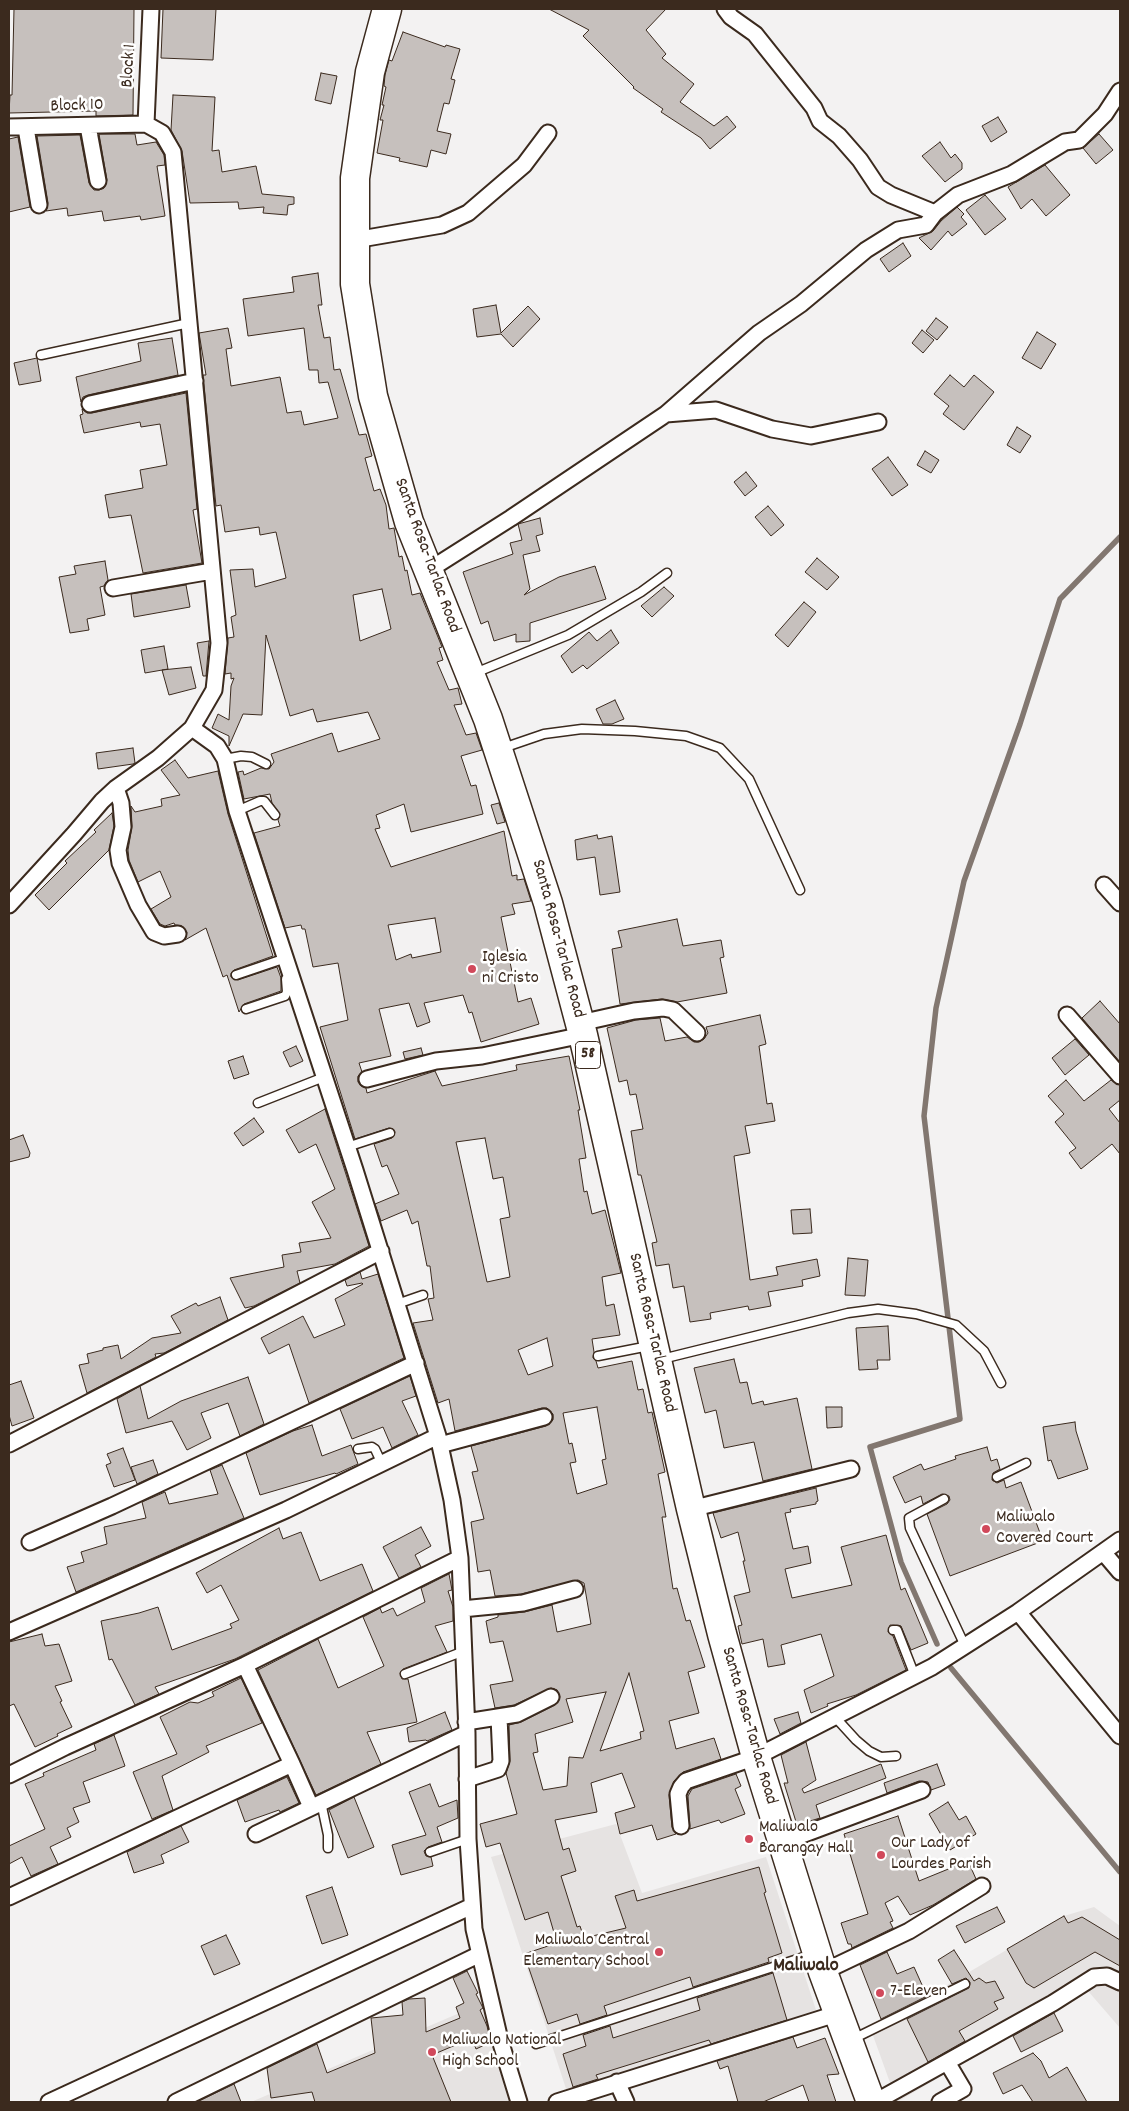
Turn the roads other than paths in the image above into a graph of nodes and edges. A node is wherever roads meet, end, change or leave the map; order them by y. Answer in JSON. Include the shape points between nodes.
{"nodes":[{"id":1,"x":151,"y":9,"type":"edge"},
{"id":2,"x":387,"y":9,"type":"edge"},
{"id":3,"x":725,"y":9,"type":"edge"},
{"id":4,"x":1120,"y":91,"type":"edge"},
{"id":5,"x":146,"y":124,"type":"junction"},
{"id":6,"x":88,"y":126,"type":"junction"},
{"id":7,"x":9,"y":127,"type":"edge"},
{"id":8,"x":26,"y":128,"type":"junction"},
{"id":9,"x":548,"y":133,"type":"dead end"},
{"id":10,"x":98,"y":181,"type":"dead end"},
{"id":11,"x":39,"y":205,"type":"dead end"},
{"id":12,"x":935,"y":213,"type":"junction"},
{"id":13,"x":355,"y":240,"type":"junction"},
{"id":14,"x":190,"y":323,"type":"junction"},
{"id":15,"x":41,"y":355,"type":"dead end"},
{"id":16,"x":195,"y":381,"type":"junction"},
{"id":17,"x":90,"y":404,"type":"dead end"},
{"id":18,"x":666,"y":414,"type":"junction"},
{"id":19,"x":878,"y":422,"type":"dead end"},
{"id":20,"x":429,"y":570,"type":"junction"},
{"id":21,"x":212,"y":571,"type":"junction"},
{"id":22,"x":667,"y":573,"type":"dead end"},
{"id":23,"x":113,"y":588,"type":"dead end"},
{"id":24,"x":471,"y":675,"type":"junction"},
{"id":25,"x":192,"y":728,"type":"junction"},
{"id":26,"x":499,"y":749,"type":"junction"},
{"id":27,"x":225,"y":759,"type":"junction"},
{"id":28,"x":266,"y":764,"type":"dead end"},
{"id":29,"x":116,"y":788,"type":"junction"},
{"id":30,"x":237,"y":811,"type":"junction"},
{"id":31,"x":275,"y":815,"type":"dead end"},
{"id":32,"x":1104,"y":885,"type":"dead end"},
{"id":33,"x":800,"y":890,"type":"dead end"},
{"id":34,"x":1120,"y":903,"type":"edge"},
{"id":35,"x":9,"y":905,"type":"edge"},
{"id":36,"x":178,"y":934,"type":"dead end"},
{"id":37,"x":286,"y":958,"type":"junction"},
{"id":38,"x":236,"y":975,"type":"dead end"},
{"id":39,"x":291,"y":976,"type":"junction"},
{"id":40,"x":246,"y":1010,"type":"dead end"},
{"id":41,"x":1067,"y":1015,"type":"dead end"},
{"id":42,"x":581,"y":1029,"type":"junction"},
{"id":43,"x":697,"y":1033,"type":"dead end"},
{"id":44,"x":1120,"y":1076,"type":"edge"},
{"id":45,"x":324,"y":1077,"type":"junction"},
{"id":46,"x":367,"y":1079,"type":"dead end"},
{"id":47,"x":258,"y":1103,"type":"dead end"},
{"id":48,"x":390,"y":1133,"type":"dead end"},
{"id":49,"x":347,"y":1147,"type":"junction"},
{"id":50,"x":381,"y":1252,"type":"junction"},
{"id":51,"x":423,"y":1294,"type":"dead end"},
{"id":52,"x":397,"y":1304,"type":"junction"},
{"id":53,"x":656,"y":1353,"type":"junction"},
{"id":54,"x":598,"y":1356,"type":"dead end"},
{"id":55,"x":416,"y":1363,"type":"junction"},
{"id":56,"x":1000,"y":1383,"type":"dead end"},
{"id":57,"x":544,"y":1417,"type":"dead end"},
{"id":58,"x":439,"y":1440,"type":"junction"},
{"id":59,"x":9,"y":1444,"type":"edge"},
{"id":60,"x":358,"y":1449,"type":"dead end"},
{"id":61,"x":1026,"y":1463,"type":"dead end"},
{"id":62,"x":382,"y":1464,"type":"junction"},
{"id":63,"x":851,"y":1469,"type":"dead end"},
{"id":64,"x":997,"y":1477,"type":"dead end"},
{"id":65,"x":944,"y":1499,"type":"dead end"},
{"id":66,"x":690,"y":1509,"type":"junction"},
{"id":67,"x":1120,"y":1540,"type":"edge"},
{"id":68,"x":30,"y":1542,"type":"dead end"},
{"id":69,"x":1103,"y":1552,"type":"junction"},
{"id":70,"x":460,"y":1558,"type":"junction"},
{"id":71,"x":1120,"y":1572,"type":"edge"},
{"id":72,"x":575,"y":1589,"type":"dead end"},
{"id":73,"x":462,"y":1609,"type":"junction"},
{"id":74,"x":1018,"y":1612,"type":"junction"},
{"id":75,"x":893,"y":1630,"type":"dead end"},
{"id":76,"x":9,"y":1632,"type":"edge"},
{"id":77,"x":965,"y":1646,"type":"junction"},
{"id":78,"x":464,"y":1651,"type":"junction"},
{"id":79,"x":245,"y":1665,"type":"junction"},
{"id":80,"x":405,"y":1674,"type":"dead end"},
{"id":81,"x":915,"y":1676,"type":"junction"},
{"id":82,"x":551,"y":1697,"type":"dead end"},
{"id":83,"x":835,"y":1716,"type":"junction"},
{"id":84,"x":499,"y":1717,"type":"junction"},
{"id":85,"x":466,"y":1728,"type":"junction"},
{"id":86,"x":1120,"y":1736,"type":"edge"},
{"id":87,"x":896,"y":1756,"type":"dead end"},
{"id":88,"x":756,"y":1757,"type":"junction"},
{"id":89,"x":292,"y":1764,"type":"junction"},
{"id":90,"x":9,"y":1775,"type":"edge"},
{"id":91,"x":468,"y":1779,"type":"junction"},
{"id":92,"x":922,"y":1790,"type":"dead end"},
{"id":93,"x":316,"y":1805,"type":"junction"},
{"id":94,"x":681,"y":1826,"type":"dead end"},
{"id":95,"x":256,"y":1834,"type":"dead end"},
{"id":96,"x":468,"y":1839,"type":"junction"},
{"id":97,"x":782,"y":1842,"type":"junction"},
{"id":98,"x":328,"y":1848,"type":"dead end"},
{"id":99,"x":430,"y":1852,"type":"dead end"},
{"id":100,"x":982,"y":1886,"type":"dead end"},
{"id":101,"x":9,"y":1897,"type":"edge"},
{"id":102,"x":472,"y":1906,"type":"junction"},
{"id":103,"x":478,"y":1955,"type":"junction"},
{"id":104,"x":820,"y":1962,"type":"junction"},
{"id":105,"x":1120,"y":1982,"type":"edge"},
{"id":106,"x":965,"y":1984,"type":"dead end"},
{"id":107,"x":839,"y":2013,"type":"junction"},
{"id":108,"x":849,"y":2041,"type":"junction"},
{"id":109,"x":536,"y":2044,"type":"dead end"},
{"id":110,"x":947,"y":2062,"type":"junction"},
{"id":111,"x":617,"y":2082,"type":"junction"},
{"id":112,"x":49,"y":2102,"type":"edge"},
{"id":113,"x":176,"y":2102,"type":"edge"},
{"id":114,"x":519,"y":2102,"type":"edge"},
{"id":115,"x":557,"y":2102,"type":"edge"},
{"id":116,"x":626,"y":2102,"type":"edge"},
{"id":117,"x":873,"y":2102,"type":"edge"},
{"id":118,"x":940,"y":2102,"type":"edge"}],
"edges":[{"from":1,"to":5,"type":"street","name":"Block 1"},
{"from":2,"to":13,"type":"highway","name":"Santa Rosa-Tarlac Road","number":"58","via":[[370,72],[355,178]]},
{"from":3,"to":12,"type":"street","via":[[755,34],[820,120],[860,160],[878,188]]},
{"from":4,"to":12,"type":"street","via":[[1106,114],[1079,140],[1065,142],[1012,174],[958,195]]},
{"from":5,"to":6,"type":"street","name":"Block 10"},
{"from":5,"to":14,"type":"street","via":[[162,133],[172,152]]},
{"from":6,"to":8,"type":"street","name":"Block 10"},
{"from":6,"to":10,"type":"street"},
{"from":7,"to":8,"type":"street","name":"Block 10"},
{"from":8,"to":11,"type":"street"},
{"from":9,"to":13,"type":"street","via":[[524,165],[468,213],[442,225]]},
{"from":12,"to":18,"type":"street","via":[[926,225],[898,230],[866,250],[759,334]]},
{"from":13,"to":20,"type":"highway","name":"Santa Rosa-Tarlac Road","number":"58","via":[[355,284],[373,396],[410,522]]},
{"from":14,"to":15,"type":"lane"},
{"from":14,"to":16,"type":"street"},
{"from":16,"to":17,"type":"street"},
{"from":16,"to":21,"type":"street"},
{"from":18,"to":19,"type":"street","via":[[716,410],[772,429],[811,436]]},
{"from":18,"to":20,"type":"street"},
{"from":20,"to":24,"type":"highway","name":"Santa Rosa-Tarlac Road","number":"58"},
{"from":21,"to":23,"type":"street"},
{"from":21,"to":25,"type":"street","via":[[219,643],[218,668],[214,690]]},
{"from":22,"to":24,"type":"lane","via":[[568,635]]},
{"from":24,"to":26,"type":"highway","name":"Santa Rosa-Tarlac Road","number":"58"},
{"from":25,"to":27,"type":"street","via":[[217,746]]},
{"from":25,"to":29,"type":"street"},
{"from":26,"to":33,"type":"lane","via":[[544,734],[582,729],[635,730],[686,736],[720,748],[749,779]]},
{"from":26,"to":42,"type":"highway","name":"Santa Rosa-Tarlac Road","number":"58","via":[[548,903]]},
{"from":27,"to":28,"type":"lane","via":[[252,757]]},
{"from":27,"to":30,"type":"street"},
{"from":29,"to":35,"type":"street"},
{"from":29,"to":36,"type":"street","via":[[123,827],[119,856],[138,905],[154,932],[164,936]]},
{"from":30,"to":31,"type":"lane","via":[[264,801]]},
{"from":30,"to":37,"type":"street"},
{"from":32,"to":34,"type":"street"},
{"from":37,"to":38,"type":"lane"},
{"from":37,"to":39,"type":"street"},
{"from":39,"to":40,"type":"lane","via":[[286,979],[285,996]]},
{"from":39,"to":45,"type":"street"},
{"from":41,"to":44,"type":"street"},
{"from":42,"to":43,"type":"street","via":[[634,1011],[662,1008],[673,1010]]},
{"from":42,"to":46,"type":"street","via":[[482,1056],[436,1061]]},
{"from":42,"to":53,"type":"highway","name":"Santa Rosa-Tarlac Road","number":"58"},
{"from":45,"to":47,"type":"lane"},
{"from":45,"to":49,"type":"street"},
{"from":48,"to":49,"type":"lane"},
{"from":49,"to":50,"type":"street"},
{"from":50,"to":52,"type":"street"},
{"from":50,"to":59,"type":"street"},
{"from":51,"to":52,"type":"lane"},
{"from":52,"to":55,"type":"street"},
{"from":53,"to":54,"type":"lane"},
{"from":53,"to":56,"type":"lane","via":[[878,1309],[916,1314],[956,1325],[984,1351]]},
{"from":53,"to":66,"type":"highway","name":"Santa Rosa-Tarlac Road","number":"58"},
{"from":55,"to":58,"type":"street"},
{"from":55,"to":68,"type":"street"},
{"from":57,"to":58,"type":"street"},
{"from":58,"to":62,"type":"street"},
{"from":58,"to":70,"type":"street"},
{"from":60,"to":62,"type":"lane","via":[[372,1447]]},
{"from":61,"to":64,"type":"lane"},
{"from":62,"to":76,"type":"street","via":[[286,1510]]},
{"from":63,"to":66,"type":"street"},
{"from":65,"to":77,"type":"lane","via":[[909,1518],[910,1528]]},
{"from":66,"to":88,"type":"highway","name":"Santa Rosa-Tarlac Road","number":"58"},
{"from":67,"to":69,"type":"street"},
{"from":69,"to":71,"type":"street"},
{"from":69,"to":74,"type":"street"},
{"from":70,"to":73,"type":"street"},
{"from":70,"to":79,"type":"street"},
{"from":72,"to":73,"type":"street","via":[[523,1603]]},
{"from":73,"to":78,"type":"street"},
{"from":74,"to":77,"type":"street"},
{"from":74,"to":86,"type":"street"},
{"from":75,"to":81,"type":"lane","via":[[897,1630]]},
{"from":77,"to":81,"type":"street"},
{"from":78,"to":80,"type":"lane"},
{"from":78,"to":85,"type":"street"},
{"from":79,"to":89,"type":"street"},
{"from":79,"to":90,"type":"street"},
{"from":81,"to":83,"type":"street"},
{"from":82,"to":84,"type":"street","via":[[517,1714]]},
{"from":83,"to":87,"type":"lane","via":[[870,1752],[880,1757]]},
{"from":83,"to":88,"type":"street"},
{"from":84,"to":85,"type":"street"},
{"from":84,"to":91,"type":"street","via":[[501,1761],[498,1769]]},
{"from":85,"to":91,"type":"street"},
{"from":85,"to":93,"type":"street"},
{"from":88,"to":94,"type":"street","via":[[686,1781],[678,1794]]},
{"from":88,"to":97,"type":"highway","name":"Santa Rosa-Tarlac Road","number":"58"},
{"from":89,"to":93,"type":"street"},
{"from":89,"to":101,"type":"street"},
{"from":91,"to":96,"type":"street"},
{"from":92,"to":97,"type":"street"},
{"from":93,"to":95,"type":"street"},
{"from":93,"to":98,"type":"lane","via":[[328,1835]]},
{"from":96,"to":99,"type":"lane"},
{"from":96,"to":102,"type":"street"},
{"from":97,"to":104,"type":"highway","name":"Santa Rosa-Tarlac Road","number":"58"},
{"from":100,"to":104,"type":"street","via":[[909,1931]]},
{"from":102,"to":103,"type":"street"},
{"from":102,"to":112,"type":"street"},
{"from":103,"to":113,"type":"street"},
{"from":103,"to":114,"type":"street"},
{"from":104,"to":107,"type":"highway","name":"Santa Rosa-Tarlac Road","number":"58"},
{"from":104,"to":109,"type":"lane"},
{"from":105,"to":110,"type":"street","via":[[1108,1976],[1094,1977]]},
{"from":106,"to":108,"type":"lane"},
{"from":107,"to":108,"type":"highway","name":"Santa Rosa-Tarlac Road","number":"58"},
{"from":107,"to":111,"type":"street"},
{"from":108,"to":117,"type":"highway","name":"Santa Rosa-Tarlac Road","number":"58"},
{"from":110,"to":117,"type":"street"},
{"from":110,"to":118,"type":"street","via":[[963,2089]]},
{"from":111,"to":115,"type":"street"},
{"from":111,"to":116,"type":"street"}]}
